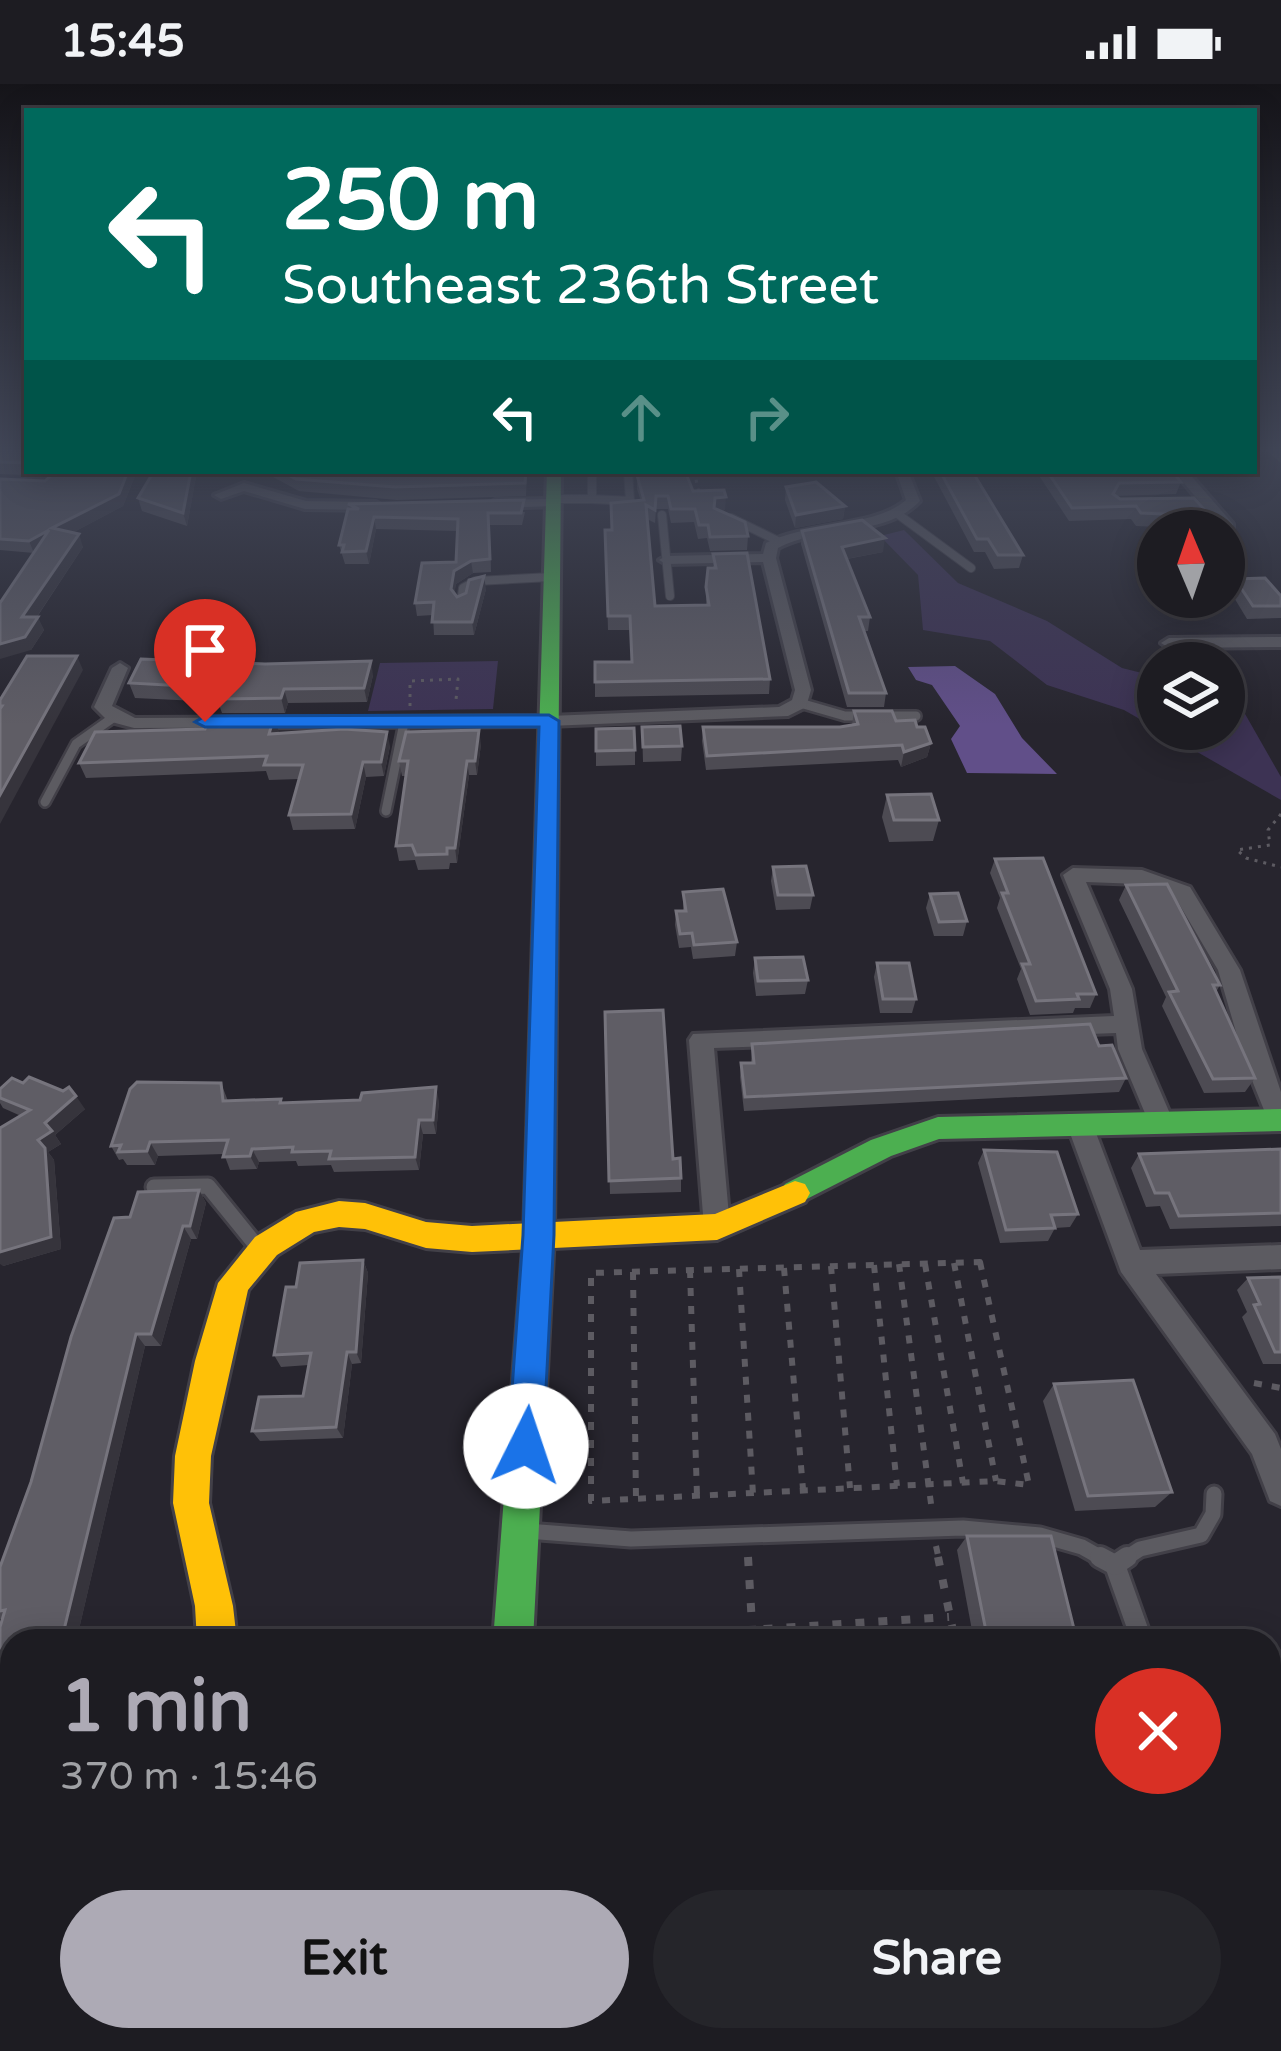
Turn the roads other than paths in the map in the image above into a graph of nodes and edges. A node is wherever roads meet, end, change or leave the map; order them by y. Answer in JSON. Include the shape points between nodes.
{"nodes":[{"id":1,"x":552,"y":542,"type":"edge"},
{"id":2,"x":665,"y":542,"type":"edge"},
{"id":3,"x":778,"y":542,"type":"edge"},
{"id":4,"x":935,"y":542,"type":"edge"},
{"id":5,"x":769,"y":558,"type":"junction"},
{"id":6,"x":667,"y":560,"type":"junction"},
{"id":7,"x":971,"y":568,"type":"dead end"},
{"id":8,"x":551,"y":577,"type":"junction"},
{"id":9,"x":670,"y":596,"type":"dead end"},
{"id":10,"x":461,"y":602,"type":"edge"},
{"id":11,"x":1281,"y":641,"type":"edge"},
{"id":12,"x":1244,"y":642,"type":"edge"},
{"id":13,"x":120,"y":668,"type":"dead end"},
{"id":14,"x":800,"y":703,"type":"junction"},
{"id":15,"x":916,"y":716,"type":"edge"},
{"id":16,"x":113,"y":717,"type":"junction"},
{"id":17,"x":549,"y":721,"type":"junction"},
{"id":18,"x":407,"y":723,"type":"junction"},
{"id":19,"x":45,"y":802,"type":"dead end"},
{"id":20,"x":386,"y":811,"type":"dead end"},
{"id":21,"x":1126,"y":1024,"type":"junction"},
{"id":22,"x":1281,"y":1120,"type":"edge"},
{"id":23,"x":1160,"y":1123,"type":"junction"},
{"id":24,"x":1080,"y":1125,"type":"junction"},
{"id":25,"x":154,"y":1187,"type":"edge"},
{"id":26,"x":717,"y":1227,"type":"junction"},
{"id":27,"x":539,"y":1235,"type":"junction"},
{"id":28,"x":260,"y":1250,"type":"junction"},
{"id":29,"x":1281,"y":1257,"type":"edge"},
{"id":30,"x":1131,"y":1263,"type":"junction"},
{"id":31,"x":1281,"y":1490,"type":"edge"},
{"id":32,"x":1214,"y":1494,"type":"dead end"},
{"id":33,"x":520,"y":1531,"type":"junction"},
{"id":34,"x":1115,"y":1565,"type":"junction"},
{"id":35,"x":216,"y":1629,"type":"edge"},
{"id":36,"x":514,"y":1629,"type":"edge"},
{"id":37,"x":1138,"y":1629,"type":"edge"}],
"edges":[{"from":1,"to":8,"type":"main road"},
{"from":2,"to":6,"type":"lane"},
{"from":3,"to":5,"type":"street"},
{"from":4,"to":7,"type":"lane"},
{"from":5,"to":6,"type":"street"},
{"from":5,"to":14,"type":"street"},
{"from":6,"to":9,"type":"lane"},
{"from":8,"to":10,"type":"lane","via":[[476,581],[463,588]]},
{"from":8,"to":17,"type":"main road"},
{"from":11,"to":12,"type":"street"},
{"from":13,"to":16,"type":"street","via":[[104,701]]},
{"from":14,"to":15,"type":"lane","via":[[845,716]]},
{"from":14,"to":17,"type":"street","via":[[760,717]]},
{"from":16,"to":18,"type":"street"},
{"from":16,"to":19,"type":"lane","via":[[76,744]]},
{"from":17,"to":18,"type":"street"},
{"from":17,"to":27,"type":"main road"},
{"from":18,"to":20,"type":"lane"},
{"from":21,"to":22,"type":"street","via":[[1121,989],[1073,875],[1142,877],[1183,892],[1229,970]]},
{"from":21,"to":23,"type":"street"},
{"from":21,"to":26,"type":"street","via":[[701,1040]]},
{"from":22,"to":23,"type":"main road"},
{"from":23,"to":24,"type":"main road"},
{"from":24,"to":26,"type":"main road","via":[[905,1135],[754,1216]]},
{"from":24,"to":30,"type":"street"},
{"from":25,"to":28,"type":"lane","via":[[208,1186]]},
{"from":26,"to":27,"type":"main road"},
{"from":27,"to":28,"type":"main road","via":[[436,1237],[339,1214],[309,1221]]},
{"from":27,"to":33,"type":"main road"},
{"from":28,"to":35,"type":"main road","via":[[228,1300],[189,1476]]},
{"from":29,"to":30,"type":"street"},
{"from":30,"to":31,"type":"street","via":[[1264,1445]]},
{"from":32,"to":34,"type":"lane","via":[[1200,1537],[1139,1549]]},
{"from":33,"to":34,"type":"lane","via":[[631,1538],[933,1529],[1040,1535]]},
{"from":33,"to":36,"type":"main road"},
{"from":34,"to":37,"type":"lane"}]}
